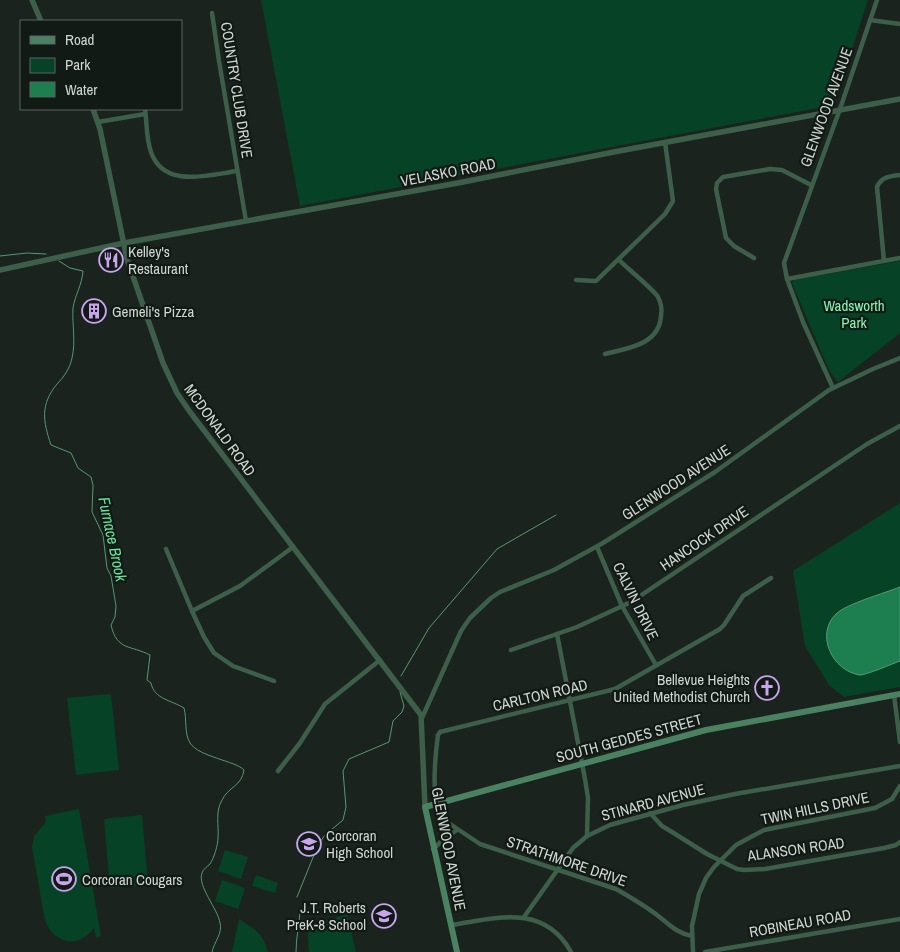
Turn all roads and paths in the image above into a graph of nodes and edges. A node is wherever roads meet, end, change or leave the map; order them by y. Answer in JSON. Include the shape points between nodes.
{"nodes":[{"id":1,"x":32,"y":0,"type":"edge"},
{"id":2,"x":877,"y":0,"type":"edge"},
{"id":3,"x":212,"y":14,"type":"dead end"},
{"id":4,"x":41,"y":20,"type":"edge"},
{"id":5,"x":870,"y":20,"type":"junction"},
{"id":6,"x":900,"y":24,"type":"edge"},
{"id":7,"x":900,"y":99,"type":"edge"},
{"id":8,"x":840,"y":109,"type":"junction"},
{"id":9,"x":93,"y":110,"type":"edge"},
{"id":10,"x":145,"y":111,"type":"edge"},
{"id":11,"x":98,"y":122,"type":"junction"},
{"id":12,"x":665,"y":142,"type":"junction"},
{"id":13,"x":238,"y":171,"type":"junction"},
{"id":14,"x":900,"y":175,"type":"edge"},
{"id":15,"x":811,"y":185,"type":"junction"},
{"id":16,"x":246,"y":221,"type":"junction"},
{"id":17,"x":124,"y":243,"type":"junction"},
{"id":18,"x":754,"y":258,"type":"dead end"},
{"id":19,"x":900,"y":258,"type":"edge"},
{"id":20,"x":619,"y":260,"type":"junction"},
{"id":21,"x":884,"y":261,"type":"junction"},
{"id":22,"x":0,"y":270,"type":"edge"},
{"id":23,"x":786,"y":279,"type":"junction"},
{"id":24,"x":576,"y":280,"type":"dead end"},
{"id":25,"x":605,"y":354,"type":"dead end"},
{"id":26,"x":900,"y":358,"type":"edge"},
{"id":27,"x":833,"y":388,"type":"junction"},
{"id":28,"x":900,"y":426,"type":"edge"},
{"id":29,"x":294,"y":547,"type":"junction"},
{"id":30,"x":597,"y":547,"type":"junction"},
{"id":31,"x":166,"y":550,"type":"dead end"},
{"id":32,"x":771,"y":578,"type":"dead end"},
{"id":33,"x":622,"y":606,"type":"junction"},
{"id":34,"x":192,"y":611,"type":"junction"},
{"id":35,"x":557,"y":634,"type":"junction"},
{"id":36,"x":511,"y":650,"type":"dead end"},
{"id":37,"x":380,"y":660,"type":"junction"},
{"id":38,"x":656,"y":665,"type":"junction"},
{"id":39,"x":274,"y":681,"type":"dead end"},
{"id":40,"x":897,"y":695,"type":"edge"},
{"id":41,"x":569,"y":701,"type":"junction"},
{"id":42,"x":422,"y":718,"type":"junction"},
{"id":43,"x":900,"y":742,"type":"edge"},
{"id":44,"x":582,"y":764,"type":"junction"},
{"id":45,"x":900,"y":766,"type":"edge"},
{"id":46,"x":278,"y":771,"type":"dead end"},
{"id":47,"x":900,"y":786,"type":"edge"},
{"id":48,"x":899,"y":794,"type":"edge"},
{"id":49,"x":437,"y":804,"type":"junction"},
{"id":50,"x":425,"y":807,"type":"junction"},
{"id":51,"x":650,"y":813,"type":"junction"},
{"id":52,"x":457,"y":830,"type":"junction"},
{"id":53,"x":587,"y":836,"type":"junction"},
{"id":54,"x":900,"y":842,"type":"edge"},
{"id":55,"x":434,"y":849,"type":"junction"},
{"id":56,"x":720,"y":860,"type":"junction"},
{"id":57,"x":556,"y":870,"type":"junction"},
{"id":58,"x":524,"y":917,"type":"junction"},
{"id":59,"x":900,"y":919,"type":"edge"},
{"id":60,"x":452,"y":925,"type":"junction"},
{"id":61,"x":692,"y":936,"type":"junction"},
{"id":62,"x":457,"y":952,"type":"edge"},
{"id":63,"x":571,"y":952,"type":"edge"},
{"id":64,"x":693,"y":952,"type":"edge"},
{"id":65,"x":705,"y":952,"type":"edge"}],
"edges":[{"from":1,"to":4,"type":"street"},
{"from":2,"to":5,"type":"street","name":"GLENWOOD AVENUE"},
{"from":3,"to":13,"type":"street","name":"COUNTRY CLUB DRIVE"},
{"from":5,"to":6,"type":"street"},
{"from":5,"to":8,"type":"street","name":"GLENWOOD AVENUE"},
{"from":7,"to":8,"type":"street","name":"VELASKO ROAD"},
{"from":8,"to":12,"type":"street","name":"VELASKO ROAD"},
{"from":8,"to":15,"type":"street","name":"GLENWOOD AVENUE"},
{"from":9,"to":11,"type":"street","name":"MCDONALD ROAD"},
{"from":10,"to":11,"type":"street","name":"COUNTRY CLUB DRIVE"},
{"from":10,"to":13,"type":"street","name":"COUNTRY CLUB DRIVE","via":[[150,151],[166,171],[192,178]]},
{"from":11,"to":17,"type":"street","name":"MCDONALD ROAD"},
{"from":12,"to":16,"type":"street","name":"VELASKO ROAD"},
{"from":12,"to":20,"type":"street","via":[[673,201],[665,214]]},
{"from":13,"to":16,"type":"street","name":"COUNTRY CLUB DRIVE"},
{"from":14,"to":21,"type":"street","via":[[888,177],[877,188]]},
{"from":15,"to":18,"type":"street","via":[[777,169],[721,178],[717,183],[726,238]]},
{"from":15,"to":23,"type":"street","name":"GLENWOOD AVENUE","via":[[786,256]]},
{"from":16,"to":17,"type":"street","name":"VELASKO ROAD"},
{"from":17,"to":22,"type":"street","name":"VELASKO ROAD"},
{"from":17,"to":29,"type":"street","name":"MCDONALD ROAD","via":[[162,363],[177,392]]},
{"from":19,"to":21,"type":"street"},
{"from":20,"to":24,"type":"street","via":[[596,281]]},
{"from":20,"to":25,"type":"street","via":[[658,297],[661,324],[654,336],[643,344]]},
{"from":21,"to":23,"type":"street"},
{"from":23,"to":27,"type":"street","name":"GLENWOOD AVENUE"},
{"from":26,"to":27,"type":"street"},
{"from":27,"to":30,"type":"street","name":"GLENWOOD AVENUE","via":[[715,472]]},
{"from":28,"to":33,"type":"street","name":"HANCOCK DRIVE","via":[[867,444],[645,594]]},
{"from":29,"to":34,"type":"street","via":[[240,586]]},
{"from":29,"to":37,"type":"street","name":"MCDONALD ROAD"},
{"from":30,"to":33,"type":"street","name":"CALVIN DRIVE"},
{"from":30,"to":42,"type":"street","name":"GLENWOOD AVENUE","via":[[554,570],[500,592],[480,607],[461,631]]},
{"from":31,"to":34,"type":"street"},
{"from":32,"to":38,"type":"street","name":"CARLTON ROAD","via":[[743,596],[724,625]]},
{"from":33,"to":35,"type":"street","name":"HANCOCK DRIVE"},
{"from":33,"to":38,"type":"street","name":"CALVIN DRIVE"},
{"from":34,"to":39,"type":"street","via":[[214,653],[233,666]]},
{"from":35,"to":36,"type":"street","name":"HANCOCK DRIVE"},
{"from":35,"to":41,"type":"street"},
{"from":37,"to":42,"type":"street","name":"MCDONALD ROAD"},
{"from":37,"to":46,"type":"street","via":[[326,704]]},
{"from":38,"to":41,"type":"street","name":"CARLTON ROAD","via":[[615,689]]},
{"from":40,"to":43,"type":"street"},
{"from":40,"to":44,"type":"main road","name":"SOUTH GEDDES STREET","via":[[706,730]]},
{"from":41,"to":44,"type":"street"},
{"from":41,"to":49,"type":"street","name":"CARLTON ROAD","via":[[440,732],[437,741]]},
{"from":42,"to":50,"type":"street","name":"GLENWOOD AVENUE"},
{"from":44,"to":49,"type":"main road","name":"SOUTH GEDDES STREET"},
{"from":44,"to":53,"type":"street","via":[[588,798]]},
{"from":45,"to":51,"type":"street","name":"STINARD AVENUE","via":[[735,794]]},
{"from":47,"to":48,"type":"street","name":"TWIN HILLS DRIVE"},
{"from":48,"to":56,"type":"street","name":"TWIN HILLS DRIVE","via":[[876,808],[764,830],[736,845]]},
{"from":49,"to":50,"type":"main road","name":"SOUTH GEDDES STREET"},
{"from":49,"to":52,"type":"street","name":"STRATHMORE DRIVE","via":[[440,815]]},
{"from":50,"to":55,"type":"main road","name":"GLENWOOD AVENUE"},
{"from":51,"to":53,"type":"street","name":"STINARD AVENUE"},
{"from":51,"to":56,"type":"street","name":"ALANSON ROAD","via":[[662,826]]},
{"from":52,"to":55,"type":"street"},
{"from":52,"to":57,"type":"street","name":"STRATHMORE DRIVE","via":[[480,844]]},
{"from":53,"to":57,"type":"street","name":"STINARD AVENUE"},
{"from":54,"to":56,"type":"street","name":"ALANSON ROAD","via":[[884,848],[765,869],[737,869]]},
{"from":55,"to":60,"type":"main road","name":"GLENWOOD AVENUE"},
{"from":56,"to":61,"type":"street","name":"TWIN HILLS DRIVE","via":[[699,894]]},
{"from":57,"to":58,"type":"street","name":"STINARD AVENUE"},
{"from":57,"to":61,"type":"street","name":"STRATHMORE DRIVE","via":[[623,893],[674,930]]},
{"from":58,"to":60,"type":"street"},
{"from":58,"to":63,"type":"street","via":[[545,925],[560,936]]},
{"from":59,"to":65,"type":"street","name":"ROBINEAU ROAD"},
{"from":60,"to":62,"type":"main road","name":"GLENWOOD AVENUE"},
{"from":61,"to":64,"type":"street","name":"TWIN HILLS DRIVE"}]}
